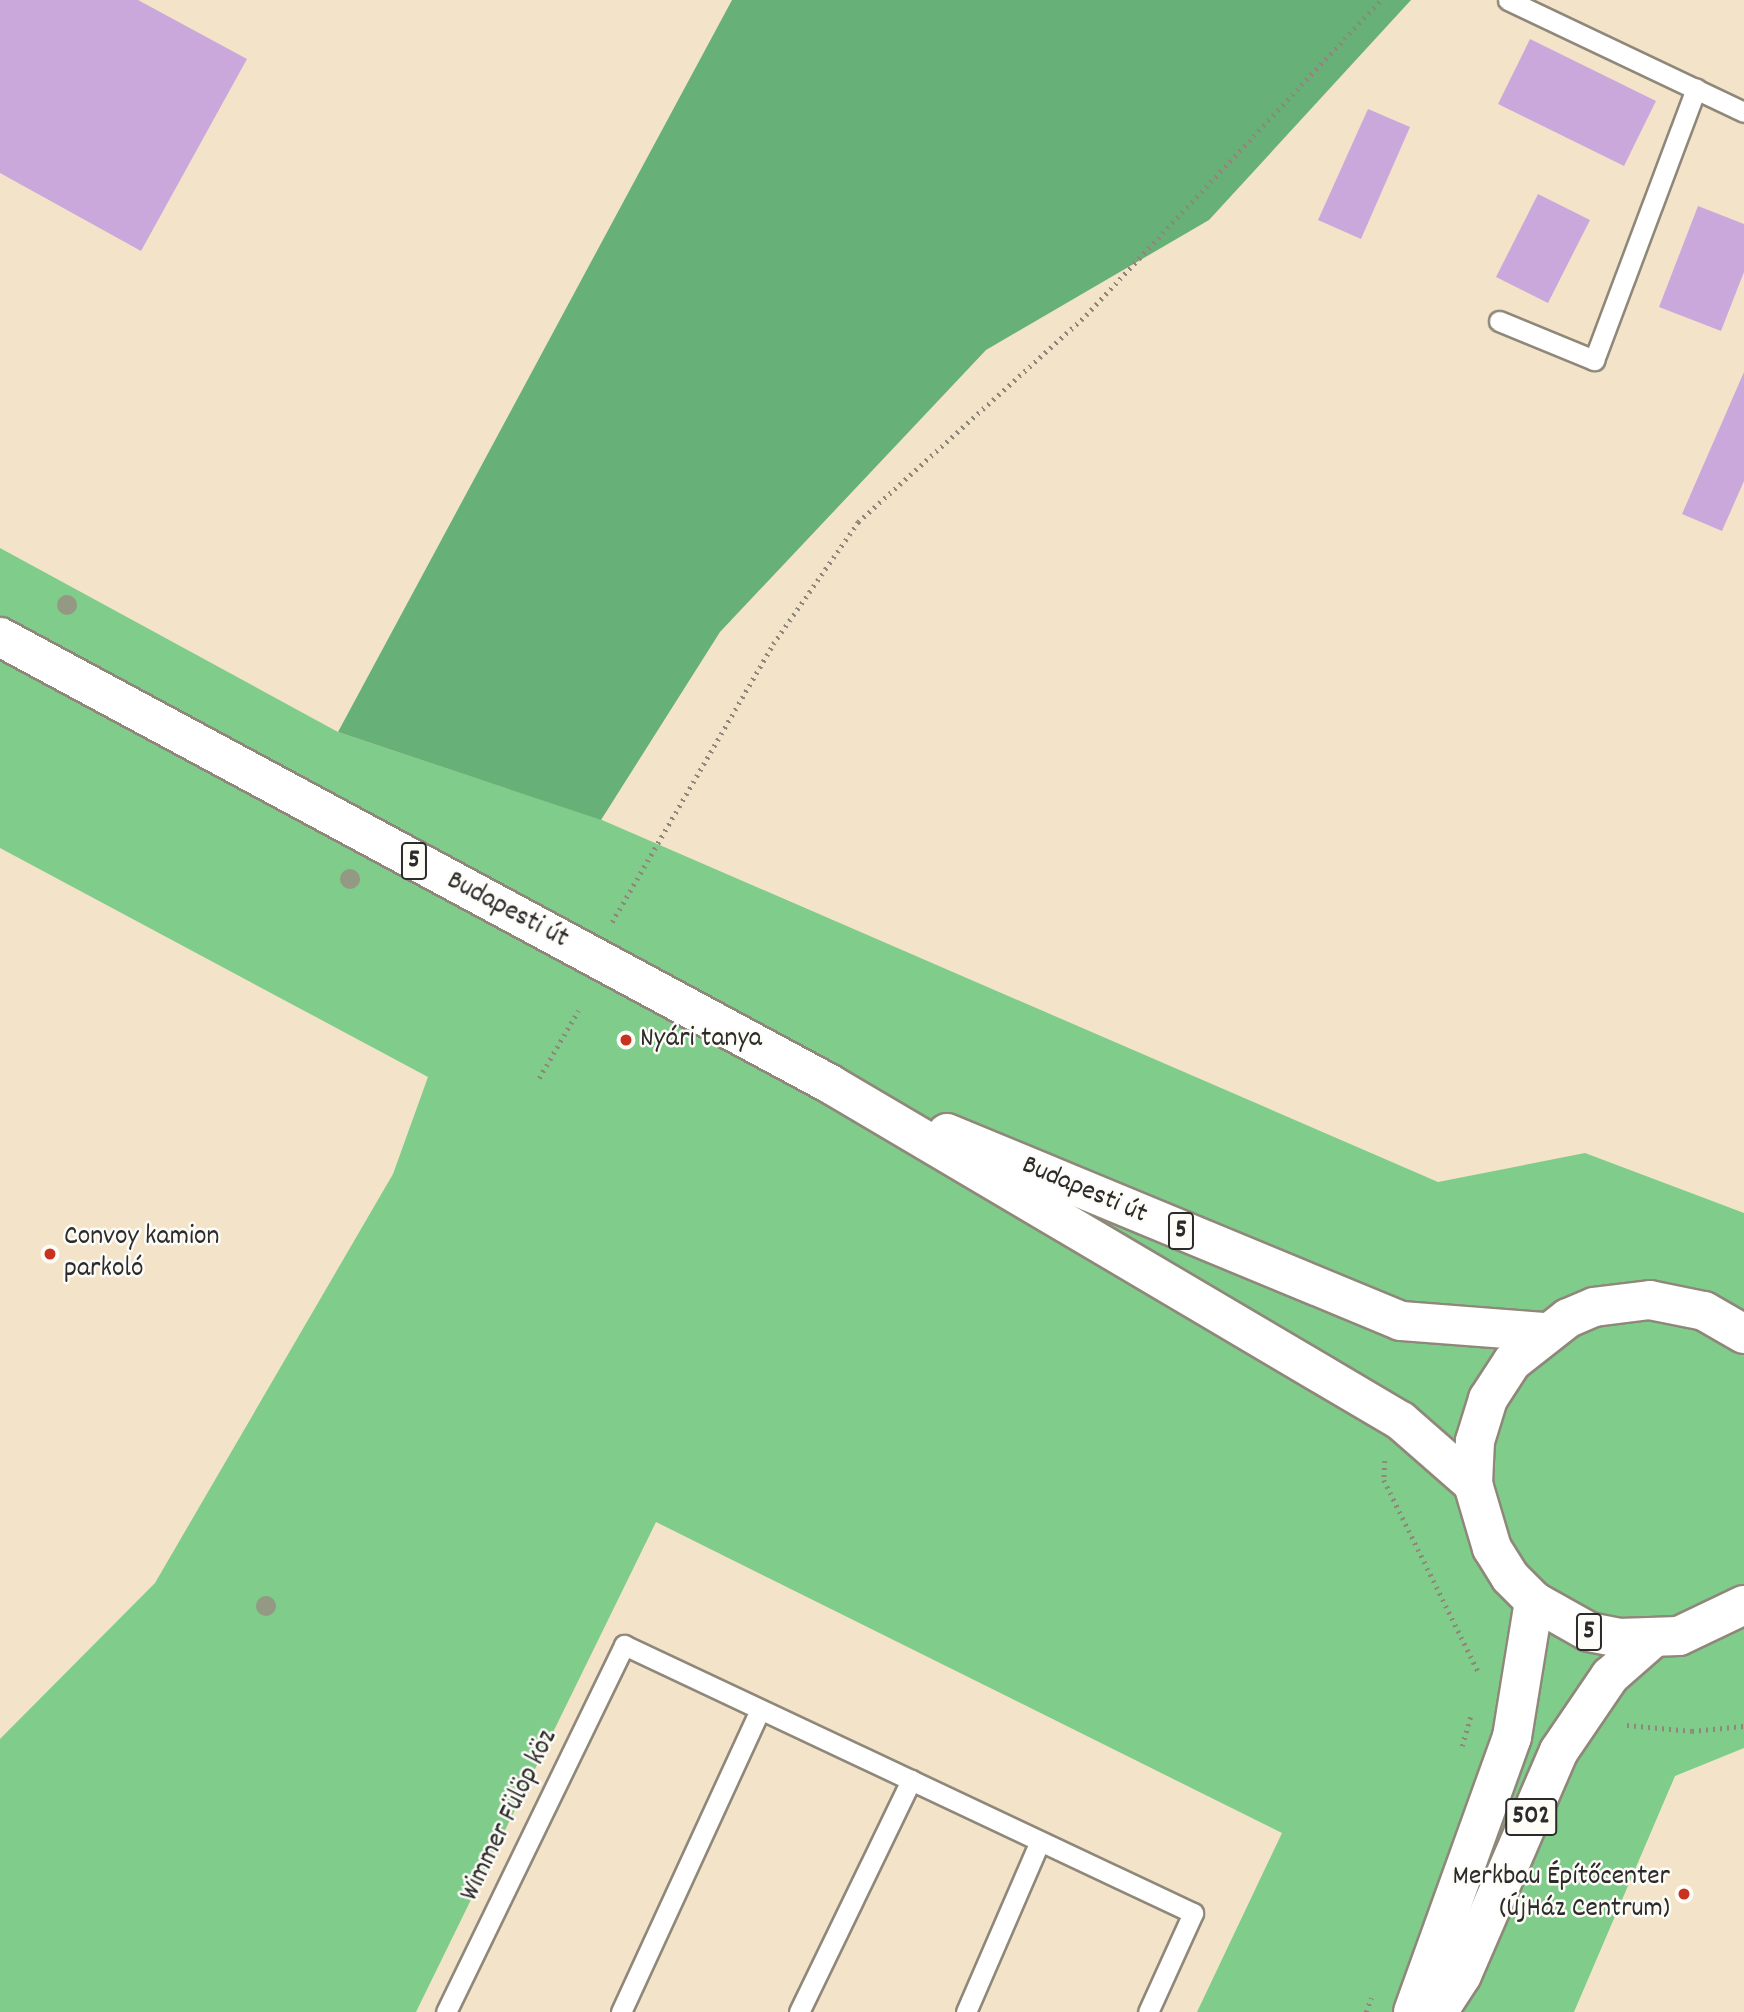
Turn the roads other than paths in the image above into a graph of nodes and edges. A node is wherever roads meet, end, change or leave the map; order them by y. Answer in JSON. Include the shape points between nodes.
{"nodes":[{"id":1,"x":1508,"y":0,"type":"edge"},
{"id":2,"x":1696,"y":88,"type":"junction"},
{"id":3,"x":1744,"y":112,"type":"edge"},
{"id":4,"x":1499,"y":321,"type":"dead end"},
{"id":5,"x":0,"y":637,"type":"edge"},
{"id":6,"x":830,"y":1084,"type":"junction"},
{"id":7,"x":1544,"y":1332,"type":"junction"},
{"id":8,"x":1744,"y":1334,"type":"edge"},
{"id":9,"x":1473,"y":1484,"type":"junction"},
{"id":10,"x":1534,"y":1601,"type":"junction"},
{"id":11,"x":1744,"y":1605,"type":"edge"},
{"id":12,"x":1651,"y":1640,"type":"junction"},
{"id":13,"x":760,"y":1710,"type":"junction"},
{"id":14,"x":911,"y":1780,"type":"junction"},
{"id":15,"x":1040,"y":1841,"type":"junction"},
{"id":16,"x":446,"y":2012,"type":"edge"},
{"id":17,"x":621,"y":2012,"type":"edge"},
{"id":18,"x":799,"y":2012,"type":"edge"},
{"id":19,"x":966,"y":2012,"type":"edge"},
{"id":20,"x":1148,"y":2012,"type":"edge"},
{"id":21,"x":1413,"y":2012,"type":"edge"},
{"id":22,"x":1438,"y":2012,"type":"edge"}],
"edges":[{"from":1,"to":2,"type":"lane"},
{"from":2,"to":3,"type":"lane"},
{"from":2,"to":4,"type":"lane","via":[[1594,359]]},
{"from":5,"to":6,"type":"main road","name":"Budapesti út","number":"5"},
{"from":6,"to":7,"type":"main road","name":"Budapesti út","number":"5","via":[[1401,1321]]},
{"from":6,"to":9,"type":"main road","name":"Budapesti út","number":"5","via":[[1401,1421]]},
{"from":7,"to":8,"type":"main road","number":"5","via":[[1594,1307],[1650,1300],[1704,1311]]},
{"from":7,"to":9,"type":"main road","number":"5","via":[[1512,1362],[1488,1399],[1475,1440]]},
{"from":9,"to":10,"type":"main road","number":"5","via":[[1492,1548]]},
{"from":10,"to":12,"type":"main road","number":"5","via":[[1589,1632]]},
{"from":10,"to":21,"type":"main road","number":"502","via":[[1513,1737]]},
{"from":11,"to":12,"type":"main road","number":"5","via":[[1707,1627]]},
{"from":12,"to":22,"type":"main road","number":"502","via":[[1610,1676],[1559,1751],[1462,1975]]},
{"from":13,"to":14,"type":"lane"},
{"from":13,"to":16,"type":"lane","name":"Wimmer Fülöp köz","via":[[624,1645]]},
{"from":13,"to":17,"type":"lane"},
{"from":14,"to":15,"type":"lane"},
{"from":14,"to":18,"type":"lane"},
{"from":15,"to":19,"type":"lane"},
{"from":15,"to":20,"type":"lane","via":[[1193,1913]]}]}
